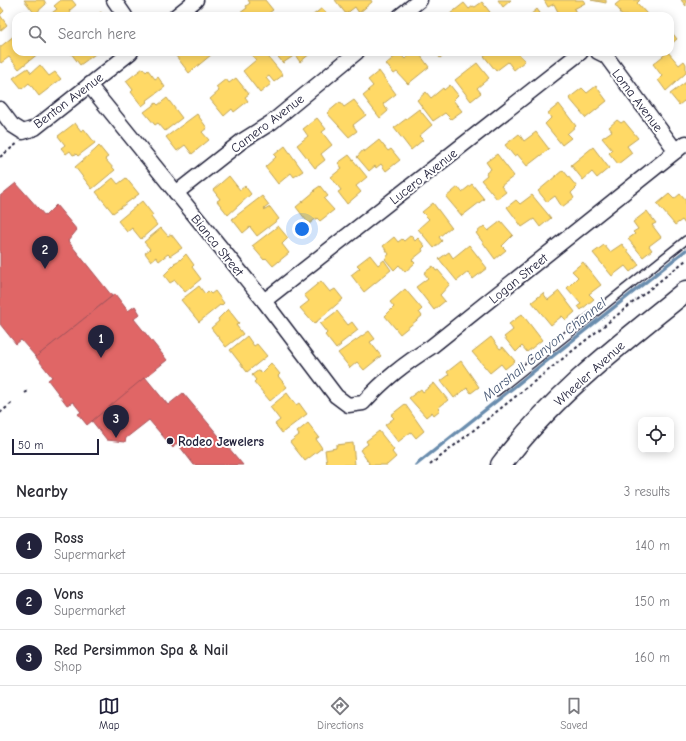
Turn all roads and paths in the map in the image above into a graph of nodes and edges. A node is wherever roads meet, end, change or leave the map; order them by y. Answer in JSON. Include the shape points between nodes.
{"nodes":[{"id":1,"x":114,"y":0,"type":"edge"},
{"id":2,"x":196,"y":0,"type":"edge"},
{"id":3,"x":420,"y":0,"type":"edge"},
{"id":4,"x":122,"y":12,"type":"edge"},
{"id":5,"x":181,"y":12,"type":"edge"},
{"id":6,"x":405,"y":12,"type":"edge"},
{"id":7,"x":126,"y":56,"type":"edge"},
{"id":8,"x":352,"y":56,"type":"edge"},
{"id":9,"x":576,"y":56,"type":"edge"},
{"id":10,"x":606,"y":56,"type":"edge"},
{"id":11,"x":89,"y":85,"type":"junction"},
{"id":12,"x":0,"y":109,"type":"edge"},
{"id":13,"x":15,"y":145,"type":"dead end"},
{"id":14,"x":681,"y":147,"type":"edge"},
{"id":15,"x":0,"y":158,"type":"edge"},
{"id":16,"x":176,"y":193,"type":"junction"},
{"id":17,"x":686,"y":240,"type":"edge"},
{"id":18,"x":686,"y":260,"type":"edge"},
{"id":19,"x":686,"y":291,"type":"edge"},
{"id":20,"x":264,"y":301,"type":"junction"},
{"id":21,"x":28,"y":391,"type":"dead end"},
{"id":22,"x":496,"y":392,"type":"dead end"},
{"id":23,"x":25,"y":393,"type":"dead end"},
{"id":24,"x":13,"y":402,"type":"dead end"},
{"id":25,"x":348,"y":405,"type":"joint"},
{"id":26,"x":0,"y":413,"type":"edge"},
{"id":27,"x":430,"y":465,"type":"edge"},
{"id":28,"x":501,"y":465,"type":"edge"}],
"edges":[{"from":1,"to":4,"type":"street"},
{"from":2,"to":5,"type":"street"},
{"from":3,"to":6,"type":"street"},
{"from":7,"to":11,"type":"street","name":"Benton Avenue"},
{"from":8,"to":16,"type":"street","name":"Camero Avenue","via":[[272,122],[242,141]]},
{"from":9,"to":20,"type":"street","name":"Lucero Avenue"},
{"from":10,"to":14,"type":"street","name":"Loma Avenue"},
{"from":11,"to":12,"type":"street","name":"Benton Avenue","via":[[35,128],[23,132],[12,125]]},
{"from":11,"to":16,"type":"street","name":"Bianca Street"},
{"from":13,"to":15,"type":"path"},
{"from":14,"to":25,"type":"street","name":"Logan Street","via":[[431,347],[404,364],[363,403]]},
{"from":16,"to":20,"type":"street","name":"Bianca Street"},
{"from":17,"to":22,"type":"lane"},
{"from":18,"to":27,"type":"path"},
{"from":19,"to":28,"type":"main road","name":"Wheeler Avenue","via":[[604,357],[561,396],[518,442]]},
{"from":20,"to":25,"type":"street","name":"Bianca Street","via":[[336,396]]},
{"from":21,"to":23,"type":"path"},
{"from":24,"to":26,"type":"path"}]}
